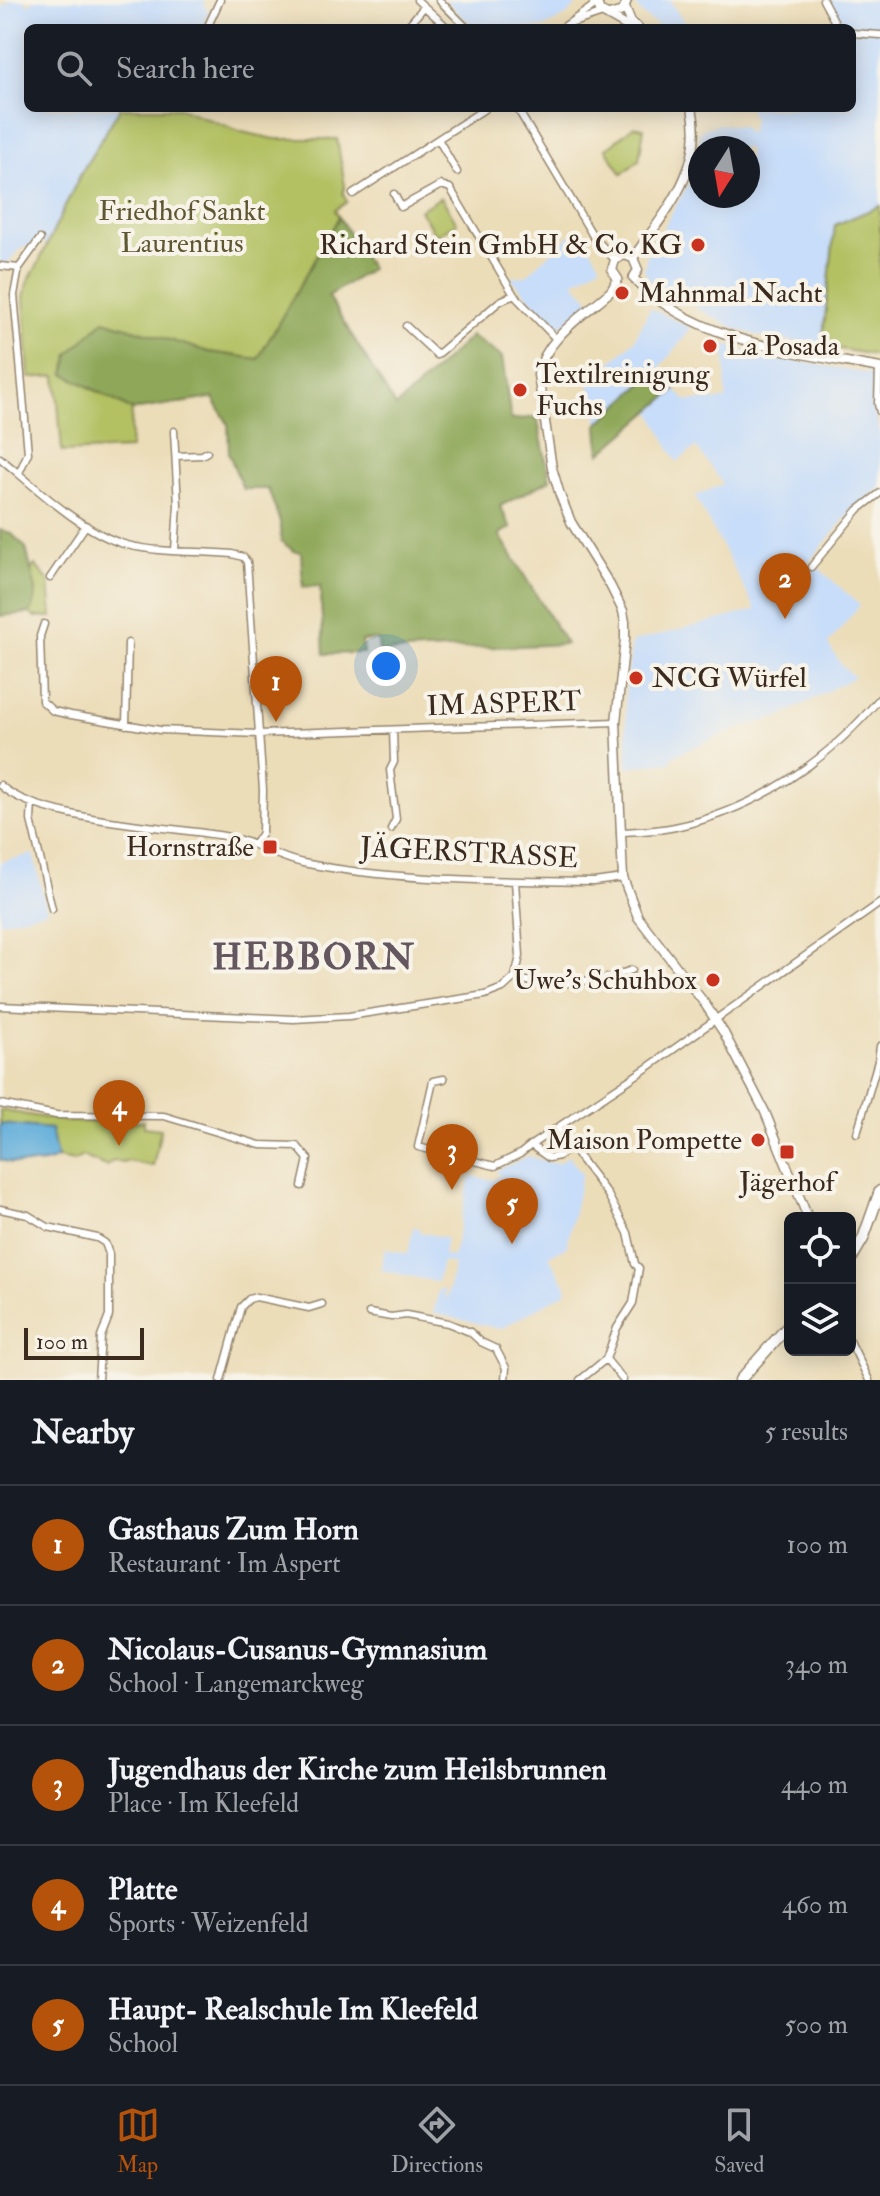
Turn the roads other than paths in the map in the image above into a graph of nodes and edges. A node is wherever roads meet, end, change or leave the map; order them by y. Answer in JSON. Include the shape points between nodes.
{"nodes":[{"id":1,"x":220,"y":0,"type":"edge"},
{"id":2,"x":417,"y":0,"type":"edge"},
{"id":3,"x":439,"y":0,"type":"edge"},
{"id":4,"x":596,"y":0,"type":"edge"},
{"id":5,"x":823,"y":0,"type":"edge"},
{"id":6,"x":626,"y":4,"type":"edge"},
{"id":7,"x":424,"y":7,"type":"junction"},
{"id":8,"x":606,"y":14,"type":"junction"},
{"id":9,"x":209,"y":24,"type":"edge"},
{"id":10,"x":409,"y":24,"type":"edge"},
{"id":11,"x":443,"y":24,"type":"edge"},
{"id":12,"x":463,"y":24,"type":"edge"},
{"id":13,"x":568,"y":24,"type":"edge"},
{"id":14,"x":575,"y":24,"type":"edge"},
{"id":15,"x":623,"y":24,"type":"edge"},
{"id":16,"x":633,"y":24,"type":"edge"},
{"id":17,"x":836,"y":24,"type":"edge"},
{"id":18,"x":856,"y":33,"type":"edge"},
{"id":19,"x":880,"y":35,"type":"edge"},
{"id":20,"x":480,"y":112,"type":"edge"},
{"id":21,"x":519,"y":112,"type":"edge"},
{"id":22,"x":692,"y":112,"type":"edge"},
{"id":23,"x":438,"y":139,"type":"junction"},
{"id":24,"x":457,"y":172,"type":"dead end"},
{"id":25,"x":353,"y":194,"type":"dead end"},
{"id":26,"x":394,"y":194,"type":"dead end"},
{"id":27,"x":40,"y":239,"type":"dead end"},
{"id":28,"x":633,"y":258,"type":"junction"},
{"id":29,"x":615,"y":260,"type":"junction"},
{"id":30,"x":0,"y":266,"type":"edge"},
{"id":31,"x":19,"y":268,"type":"junction"},
{"id":32,"x":633,"y":278,"type":"junction"},
{"id":33,"x":618,"y":279,"type":"junction"},
{"id":34,"x":514,"y":295,"type":"junction"},
{"id":35,"x":406,"y":326,"type":"dead end"},
{"id":36,"x":557,"y":340,"type":"junction"},
{"id":37,"x":879,"y":368,"type":"edge"},
{"id":38,"x":880,"y":412,"type":"edge"},
{"id":39,"x":174,"y":431,"type":"dead end"},
{"id":40,"x":207,"y":452,"type":"dead end"},
{"id":41,"x":176,"y":456,"type":"junction"},
{"id":42,"x":0,"y":458,"type":"edge"},
{"id":43,"x":19,"y":473,"type":"junction"},
{"id":44,"x":880,"y":493,"type":"edge"},
{"id":45,"x":86,"y":525,"type":"junction"},
{"id":46,"x":175,"y":550,"type":"junction"},
{"id":47,"x":811,"y":567,"type":"dead end"},
{"id":48,"x":50,"y":578,"type":"dead end"},
{"id":49,"x":44,"y":624,"type":"dead end"},
{"id":50,"x":128,"y":643,"type":"dead end"},
{"id":51,"x":880,"y":698,"type":"edge"},
{"id":52,"x":616,"y":722,"type":"junction"},
{"id":53,"x":126,"y":725,"type":"junction"},
{"id":54,"x":393,"y":730,"type":"junction"},
{"id":55,"x":258,"y":734,"type":"junction"},
{"id":56,"x":0,"y":785,"type":"edge"},
{"id":57,"x":32,"y":803,"type":"junction"},
{"id":58,"x":391,"y":829,"type":"dead end"},
{"id":59,"x":620,"y":832,"type":"junction"},
{"id":60,"x":254,"y":845,"type":"junction"},
{"id":61,"x":623,"y":878,"type":"junction"},
{"id":62,"x":515,"y":881,"type":"junction"},
{"id":63,"x":880,"y":903,"type":"edge"},
{"id":64,"x":52,"y":909,"type":"dead end"},
{"id":65,"x":632,"y":970,"type":"dead end"},
{"id":66,"x":515,"y":977,"type":"junction"},
{"id":67,"x":0,"y":1006,"type":"edge"},
{"id":68,"x":715,"y":1019,"type":"junction"},
{"id":69,"x":880,"y":1046,"type":"edge"},
{"id":70,"x":444,"y":1079,"type":"dead end"},
{"id":71,"x":0,"y":1104,"type":"edge"},
{"id":72,"x":557,"y":1128,"type":"junction"},
{"id":73,"x":857,"y":1133,"type":"dead end"},
{"id":74,"x":531,"y":1145,"type":"junction"},
{"id":75,"x":571,"y":1147,"type":"junction"},
{"id":76,"x":302,"y":1186,"type":"dead end"},
{"id":77,"x":880,"y":1191,"type":"edge"},
{"id":78,"x":0,"y":1209,"type":"edge"},
{"id":79,"x":806,"y":1212,"type":"edge"},
{"id":80,"x":856,"y":1251,"type":"edge"},
{"id":81,"x":322,"y":1304,"type":"dead end"},
{"id":82,"x":369,"y":1313,"type":"dead end"},
{"id":83,"x":784,"y":1331,"type":"edge"},
{"id":84,"x":856,"y":1353,"type":"edge"},
{"id":85,"x":606,"y":1359,"type":"junction"},
{"id":86,"x":98,"y":1380,"type":"edge"},
{"id":87,"x":221,"y":1380,"type":"edge"},
{"id":88,"x":505,"y":1380,"type":"edge"},
{"id":89,"x":580,"y":1380,"type":"edge"},
{"id":90,"x":623,"y":1380,"type":"edge"},
{"id":91,"x":740,"y":1380,"type":"edge"},
{"id":92,"x":869,"y":1380,"type":"edge"}],
"edges":[{"from":1,"to":9,"type":"street"},
{"from":2,"to":7,"type":"street"},
{"from":3,"to":12,"type":"street"},
{"from":4,"to":8,"type":"street"},
{"from":4,"to":13,"type":"street"},
{"from":5,"to":17,"type":"street"},
{"from":6,"to":8,"type":"street","via":[[619,13]]},
{"from":6,"to":16,"type":"street"},
{"from":7,"to":10,"type":"street"},
{"from":7,"to":11,"type":"street"},
{"from":8,"to":14,"type":"street"},
{"from":8,"to":15,"type":"street"},
{"from":18,"to":19,"type":"street"},
{"from":20,"to":23,"type":"street"},
{"from":21,"to":29,"type":"street","via":[[593,236]]},
{"from":22,"to":28,"type":"street","via":[[693,162]]},
{"from":23,"to":24,"type":"street"},
{"from":23,"to":25,"type":"street"},
{"from":26,"to":34,"type":"street","via":[[401,207],[441,185],[450,188]]},
{"from":27,"to":31,"type":"street"},
{"from":28,"to":29,"type":"street"},
{"from":28,"to":32,"type":"street","via":[[638,270]]},
{"from":29,"to":33,"type":"street","via":[[612,270]]},
{"from":30,"to":31,"type":"street"},
{"from":31,"to":43,"type":"street","via":[[14,295],[28,453]]},
{"from":32,"to":33,"type":"street"},
{"from":32,"to":37,"type":"street","via":[[686,316],[744,341]]},
{"from":33,"to":36,"type":"street"},
{"from":34,"to":35,"type":"street","via":[[437,355]]},
{"from":34,"to":36,"type":"street"},
{"from":36,"to":52,"type":"street","via":[[547,349],[538,375],[552,468],[570,520],[623,611]]},
{"from":37,"to":38,"type":"street"},
{"from":39,"to":41,"type":"street"},
{"from":40,"to":41,"type":"street"},
{"from":41,"to":46,"type":"street"},
{"from":42,"to":43,"type":"street"},
{"from":43,"to":45,"type":"street"},
{"from":44,"to":47,"type":"street","via":[[858,510]]},
{"from":45,"to":46,"type":"street","via":[[126,545]]},
{"from":45,"to":48,"type":"street"},
{"from":46,"to":55,"type":"street","via":[[232,554],[247,562]]},
{"from":49,"to":53,"type":"street","name":"IM ASPERT","via":[[42,701],[53,711]]},
{"from":50,"to":53,"type":"street"},
{"from":51,"to":59,"type":"street","via":[[857,726],[782,785],[723,814],[674,827]]},
{"from":52,"to":54,"type":"street","name":"IM ASPERT"},
{"from":52,"to":59,"type":"street"},
{"from":53,"to":55,"type":"street","name":"IM ASPERT"},
{"from":54,"to":55,"type":"street","name":"IM ASPERT"},
{"from":54,"to":58,"type":"street","name":"IM ASPERT","via":[[390,770],[396,819]]},
{"from":55,"to":60,"type":"street","via":[[262,833]]},
{"from":56,"to":57,"type":"street","name":"JÄGERSTRASSE"},
{"from":57,"to":60,"type":"street","name":"JÄGERSTRASSE"},
{"from":57,"to":64,"type":"street","via":[[31,820]]},
{"from":59,"to":61,"type":"street"},
{"from":60,"to":62,"type":"street","name":"JÄGERSTRASSE","via":[[278,857],[419,879]]},
{"from":61,"to":62,"type":"street","name":"JÄGERSTRASSE"},
{"from":61,"to":68,"type":"street","via":[[638,917]]},
{"from":62,"to":66,"type":"street","via":[[520,956]]},
{"from":63,"to":68,"type":"street"},
{"from":65,"to":66,"type":"street","via":[[543,986]]},
{"from":66,"to":67,"type":"street","via":[[485,995],[349,1016],[294,1019]]},
{"from":68,"to":72,"type":"street"},
{"from":68,"to":79,"type":"street","via":[[765,1112]]},
{"from":69,"to":73,"type":"street"},
{"from":70,"to":74,"type":"street","via":[[433,1081],[418,1147],[495,1166]]},
{"from":71,"to":76,"type":"street","via":[[56,1115],[164,1116],[260,1145],[297,1146],[308,1159]]},
{"from":72,"to":74,"type":"street"},
{"from":72,"to":75,"type":"street"},
{"from":74,"to":75,"type":"street","via":[[549,1158]]},
{"from":75,"to":85,"type":"street","via":[[608,1195],[639,1268],[633,1303]]},
{"from":77,"to":80,"type":"main road"},
{"from":78,"to":86,"type":"street","via":[[105,1243],[109,1316],[101,1337]]},
{"from":81,"to":87,"type":"street","via":[[309,1308],[249,1299],[241,1307]]},
{"from":82,"to":88,"type":"street","via":[[406,1315],[470,1332],[496,1349],[506,1368]]},
{"from":83,"to":91,"type":"main road"},
{"from":84,"to":92,"type":"street"},
{"from":85,"to":89,"type":"street"},
{"from":85,"to":90,"type":"street"}]}
